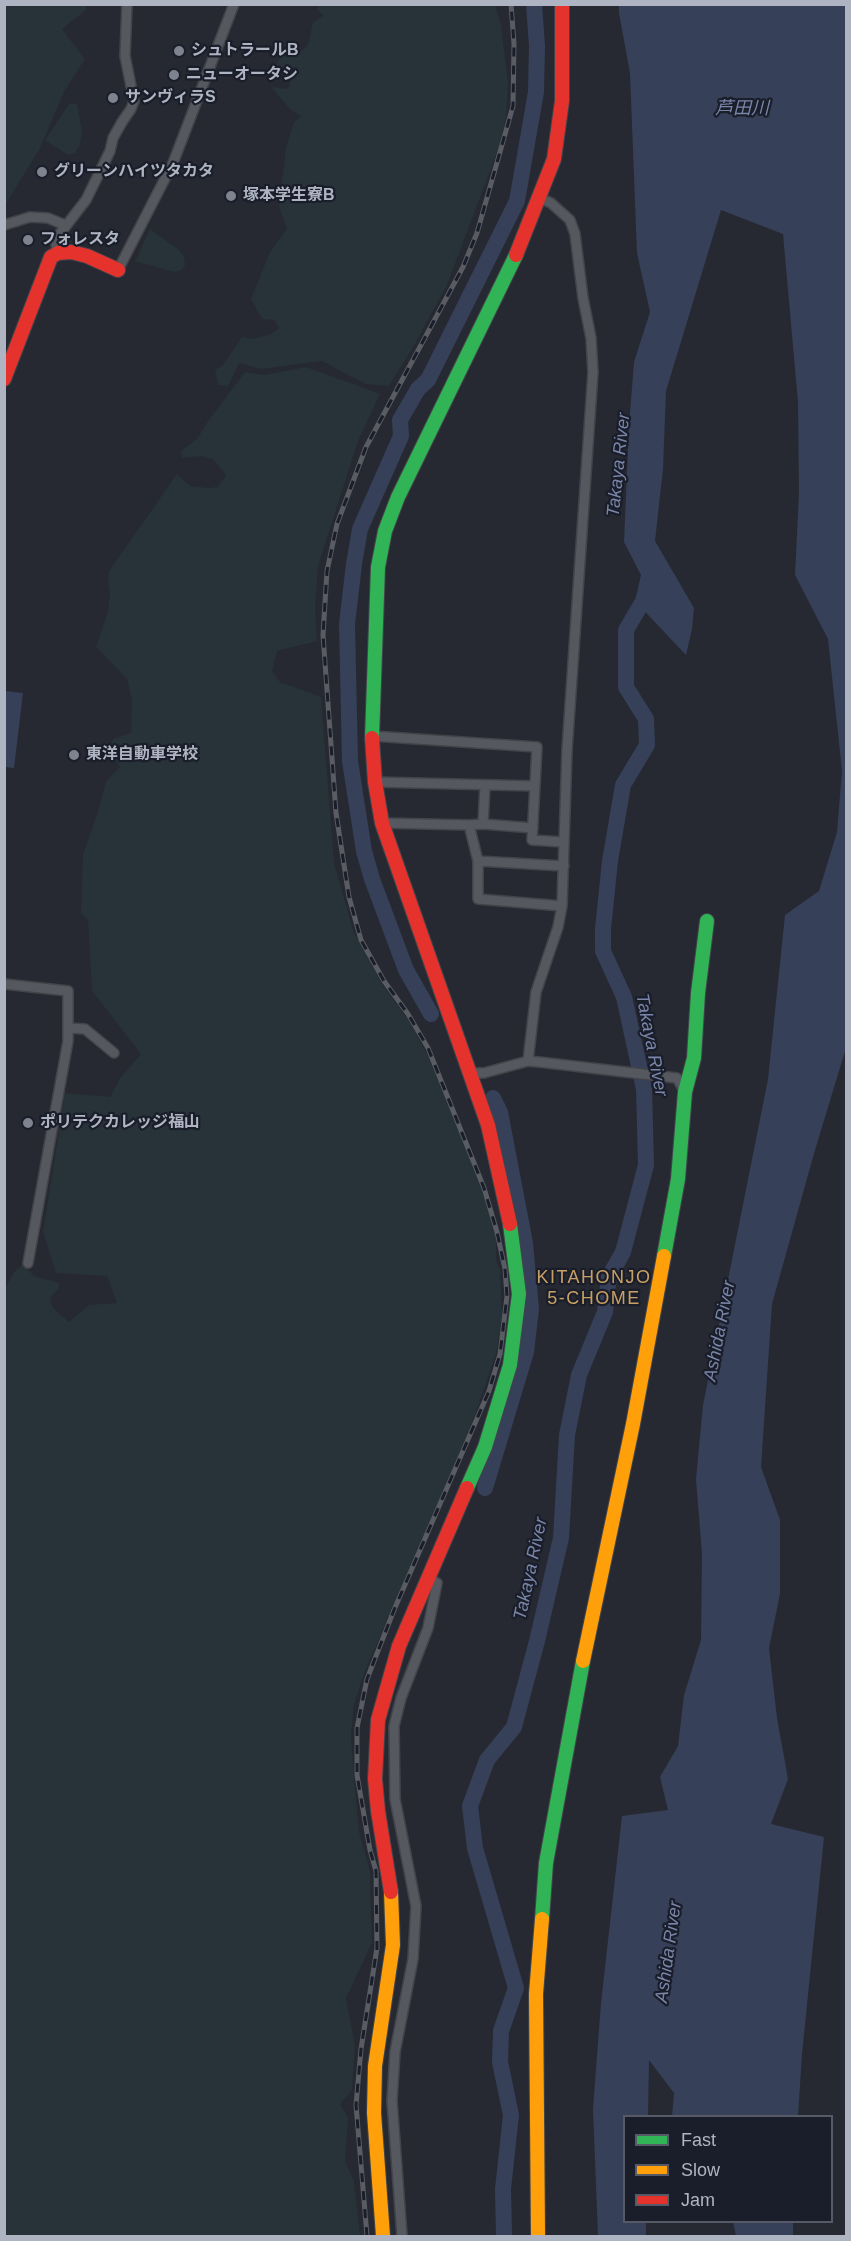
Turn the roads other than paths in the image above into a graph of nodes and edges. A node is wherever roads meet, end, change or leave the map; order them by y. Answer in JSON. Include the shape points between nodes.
{"nodes":[{"id":1,"x":127,"y":4,"type":"edge"},
{"id":2,"x":234,"y":4,"type":"edge"},
{"id":3,"x":562,"y":4,"type":"edge"},
{"id":4,"x":540,"y":198,"type":"junction"},
{"id":5,"x":4,"y":225,"type":"edge"},
{"id":6,"x":65,"y":225,"type":"junction"},
{"id":7,"x":58,"y":253,"type":"junction"},
{"id":8,"x":118,"y":270,"type":"joint"},
{"id":9,"x":4,"y":379,"type":"edge"},
{"id":10,"x":372,"y":736,"type":"junction"},
{"id":11,"x":375,"y":782,"type":"junction"},
{"id":12,"x":485,"y":786,"type":"junction"},
{"id":13,"x":535,"y":786,"type":"junction"},
{"id":14,"x":382,"y":823,"type":"junction"},
{"id":15,"x":483,"y":824,"type":"junction"},
{"id":16,"x":469,"y":825,"type":"junction"},
{"id":17,"x":533,"y":828,"type":"junction"},
{"id":18,"x":563,"y":842,"type":"junction"},
{"id":19,"x":478,"y":861,"type":"junction"},
{"id":20,"x":564,"y":866,"type":"junction"},
{"id":21,"x":562,"y":906,"type":"junction"},
{"id":22,"x":707,"y":921,"type":"dead end"},
{"id":23,"x":4,"y":984,"type":"edge"},
{"id":24,"x":68,"y":1028,"type":"junction"},
{"id":25,"x":114,"y":1053,"type":"dead end"},
{"id":26,"x":528,"y":1061,"type":"junction"},
{"id":27,"x":471,"y":1073,"type":"junction"},
{"id":28,"x":685,"y":1092,"type":"junction"},
{"id":29,"x":28,"y":1263,"type":"dead end"},
{"id":30,"x":428,"y":1578,"type":"junction"},
{"id":31,"x":383,"y":2236,"type":"edge"},
{"id":32,"x":402,"y":2236,"type":"edge"},
{"id":33,"x":538,"y":2236,"type":"edge"}],
"edges":[{"from":1,"to":6,"type":"street","via":[[125,56],[134,101],[86,200]]},
{"from":2,"to":8,"type":"street","via":[[173,163]]},
{"from":3,"to":4,"type":"street","via":[[562,101],[554,159]]},
{"from":4,"to":10,"type":"street","via":[[385,531],[378,567]]},
{"from":4,"to":18,"type":"street","via":[[570,220],[575,234],[593,372]]},
{"from":5,"to":6,"type":"street","via":[[30,217],[48,218]]},
{"from":6,"to":7,"type":"street","via":[[56,240]]},
{"from":7,"to":8,"type":"street","via":[[87,256]]},
{"from":7,"to":9,"type":"street","via":[[51,257]]},
{"from":10,"to":11,"type":"street"},
{"from":10,"to":13,"type":"street","via":[[537,747]]},
{"from":11,"to":12,"type":"street"},
{"from":11,"to":14,"type":"street"},
{"from":12,"to":13,"type":"street"},
{"from":12,"to":15,"type":"street"},
{"from":13,"to":17,"type":"street"},
{"from":14,"to":16,"type":"street"},
{"from":14,"to":27,"type":"street"},
{"from":15,"to":16,"type":"street"},
{"from":15,"to":17,"type":"street"},
{"from":16,"to":19,"type":"street"},
{"from":17,"to":18,"type":"street","via":[[531,840]]},
{"from":18,"to":20,"type":"street"},
{"from":19,"to":20,"type":"street"},
{"from":19,"to":21,"type":"street","via":[[478,899]]},
{"from":20,"to":21,"type":"street"},
{"from":21,"to":26,"type":"street","via":[[536,992]]},
{"from":22,"to":28,"type":"street","via":[[694,1058]]},
{"from":23,"to":24,"type":"street","via":[[68,991]]},
{"from":24,"to":25,"type":"street","via":[[85,1029]]},
{"from":24,"to":29,"type":"street"},
{"from":26,"to":27,"type":"street"},
{"from":26,"to":28,"type":"street","via":[[677,1078]]},
{"from":27,"to":30,"type":"street","via":[[488,1125],[510,1222],[519,1294],[510,1365],[499,1406]]},
{"from":28,"to":33,"type":"street","via":[[676,1191],[546,1863],[536,1994]]},
{"from":30,"to":31,"type":"street","via":[[387,1684],[375,1747],[378,1811],[393,1901],[393,1945],[375,2066],[374,2113]]},
{"from":30,"to":32,"type":"street","via":[[437,1583],[428,1628],[394,1726],[395,1799],[416,1906],[413,1959],[394,2052],[392,2101]]}]}
